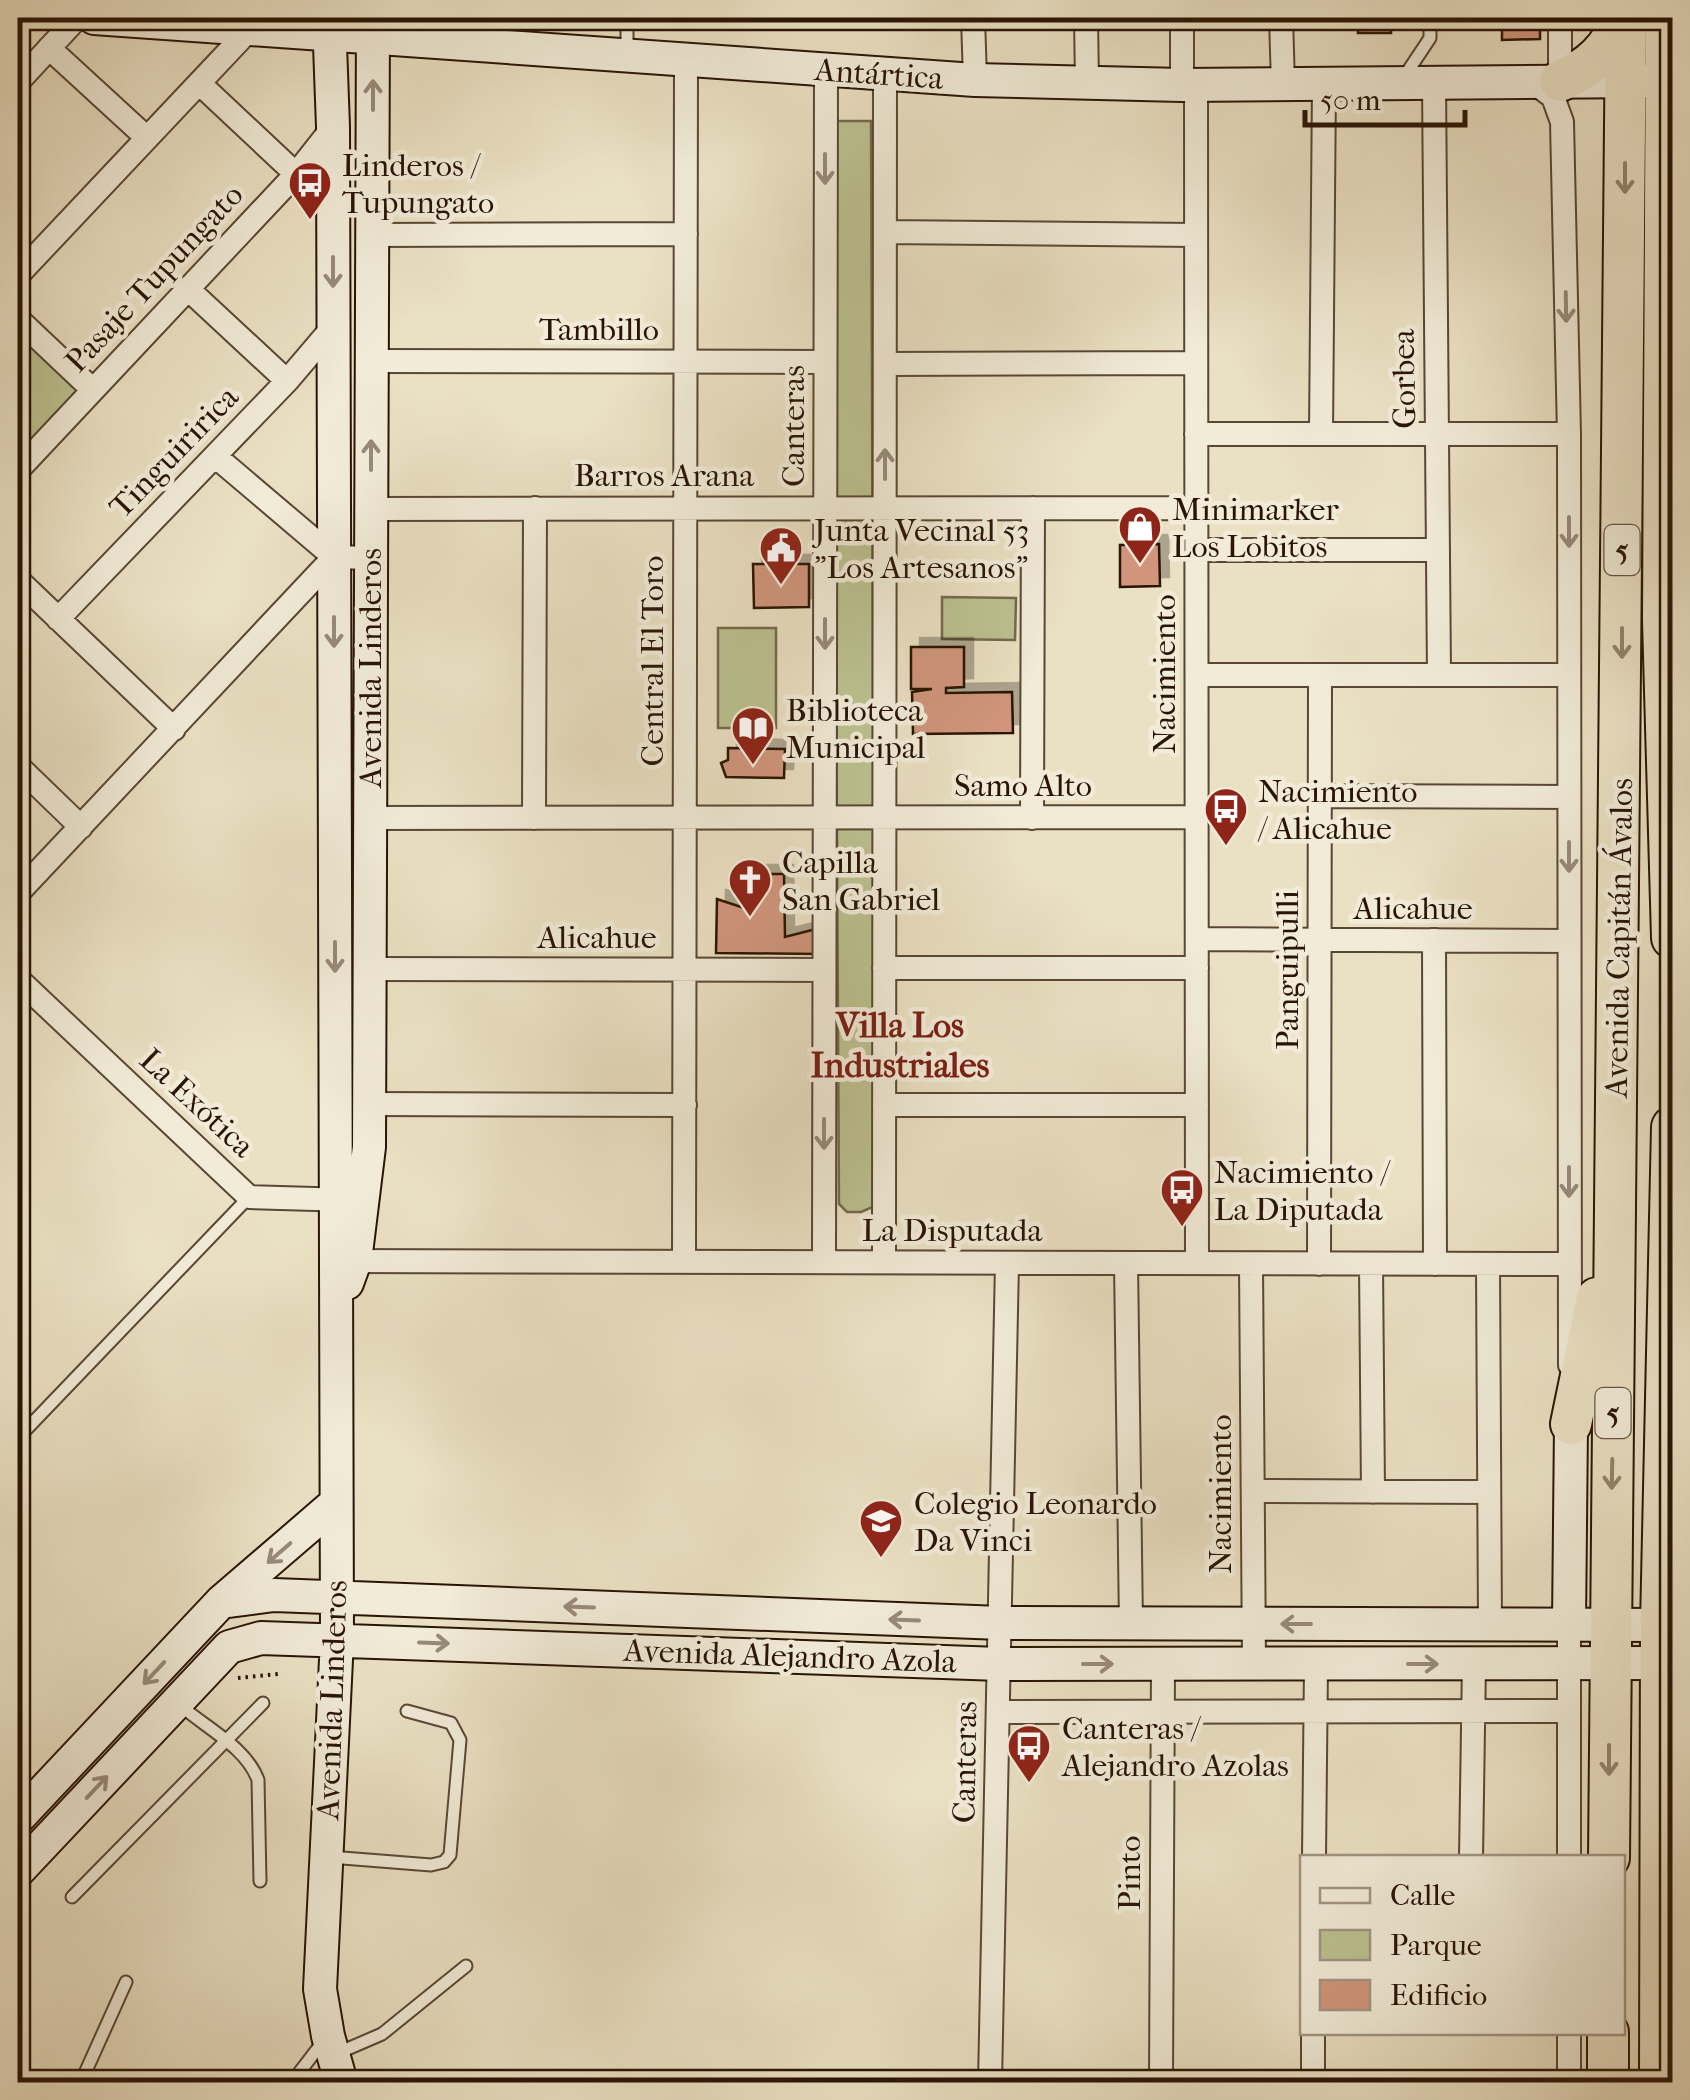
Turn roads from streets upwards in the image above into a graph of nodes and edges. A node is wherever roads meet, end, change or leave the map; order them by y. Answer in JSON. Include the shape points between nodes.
{"nodes":[{"id":1,"x":77,"y":18,"type":"edge"},
{"id":2,"x":94,"y":18,"type":"edge"},
{"id":3,"x":973,"y":18,"type":"edge"},
{"id":4,"x":1086,"y":18,"type":"edge"},
{"id":5,"x":1182,"y":18,"type":"edge"},
{"id":6,"x":1281,"y":18,"type":"edge"},
{"id":7,"x":1560,"y":18,"type":"edge"},
{"id":8,"x":1624,"y":18,"type":"edge"},
{"id":9,"x":1666,"y":18,"type":"edge"},
{"id":10,"x":328,"y":26,"type":"edge"},
{"id":11,"x":373,"y":28,"type":"edge"},
{"id":12,"x":250,"y":29,"type":"junction"},
{"id":13,"x":485,"y":32,"type":"edge"},
{"id":14,"x":49,"y":48,"type":"junction"},
{"id":15,"x":686,"y":61,"type":"junction"},
{"id":16,"x":826,"y":71,"type":"junction"},
{"id":17,"x":886,"y":75,"type":"junction"},
{"id":18,"x":975,"y":80,"type":"junction"},
{"id":19,"x":1625,"y":81,"type":"junction"},
{"id":20,"x":1666,"y":81,"type":"junction"},
{"id":21,"x":18,"y":82,"type":"edge"},
{"id":22,"x":1434,"y":82,"type":"junction"},
{"id":23,"x":1546,"y":82,"type":"junction"},
{"id":24,"x":199,"y":83,"type":"junction"},
{"id":25,"x":1087,"y":83,"type":"junction"},
{"id":26,"x":1324,"y":83,"type":"junction"},
{"id":27,"x":1283,"y":84,"type":"junction"},
{"id":28,"x":1189,"y":85,"type":"junction"},
{"id":29,"x":333,"y":127,"type":"junction"},
{"id":30,"x":147,"y":138,"type":"junction"},
{"id":31,"x":296,"y":174,"type":"junction"},
{"id":32,"x":885,"y":232,"type":"junction"},
{"id":33,"x":686,"y":234,"type":"junction"},
{"id":34,"x":372,"y":235,"type":"junction"},
{"id":35,"x":1196,"y":235,"type":"junction"},
{"id":36,"x":18,"y":275,"type":"edge"},
{"id":37,"x":188,"y":289,"type":"junction"},
{"id":38,"x":18,"y":319,"type":"edge"},
{"id":39,"x":333,"y":328,"type":"junction"},
{"id":40,"x":372,"y":361,"type":"junction"},
{"id":41,"x":686,"y":362,"type":"junction"},
{"id":42,"x":825,"y":362,"type":"junction"},
{"id":43,"x":885,"y":364,"type":"junction"},
{"id":44,"x":1196,"y":364,"type":"junction"},
{"id":45,"x":288,"y":381,"type":"junction"},
{"id":46,"x":93,"y":390,"type":"junction"},
{"id":47,"x":1196,"y":434,"type":"junction"},
{"id":48,"x":1321,"y":434,"type":"junction"},
{"id":49,"x":1437,"y":434,"type":"junction"},
{"id":50,"x":1568,"y":434,"type":"junction"},
{"id":51,"x":215,"y":456,"type":"junction"},
{"id":52,"x":18,"y":470,"type":"edge"},
{"id":53,"x":535,"y":508,"type":"junction"},
{"id":54,"x":685,"y":508,"type":"junction"},
{"id":55,"x":825,"y":508,"type":"junction"},
{"id":56,"x":885,"y":508,"type":"junction"},
{"id":57,"x":1033,"y":508,"type":"junction"},
{"id":58,"x":1197,"y":508,"type":"junction"},
{"id":59,"x":371,"y":509,"type":"junction"},
{"id":60,"x":1197,"y":550,"type":"junction"},
{"id":61,"x":1438,"y":550,"type":"junction"},
{"id":62,"x":334,"y":558,"type":"junction"},
{"id":63,"x":371,"y":558,"type":"junction"},
{"id":64,"x":18,"y":580,"type":"edge"},
{"id":65,"x":58,"y":619,"type":"junction"},
{"id":66,"x":1439,"y":675,"type":"junction"},
{"id":67,"x":1568,"y":675,"type":"junction"},
{"id":68,"x":1197,"y":676,"type":"junction"},
{"id":69,"x":1320,"y":676,"type":"junction"},
{"id":70,"x":174,"y":728,"type":"junction"},
{"id":71,"x":18,"y":766,"type":"edge"},
{"id":72,"x":1320,"y":796,"type":"junction"},
{"id":73,"x":1568,"y":798,"type":"junction"},
{"id":74,"x":1197,"y":817,"type":"junction"},
{"id":75,"x":370,"y":818,"type":"junction"},
{"id":76,"x":534,"y":818,"type":"junction"},
{"id":77,"x":685,"y":818,"type":"junction"},
{"id":78,"x":825,"y":818,"type":"junction"},
{"id":79,"x":885,"y":818,"type":"junction"},
{"id":80,"x":1032,"y":818,"type":"junction"},
{"id":81,"x":81,"y":827,"type":"junction"},
{"id":82,"x":18,"y":893,"type":"edge"},
{"id":83,"x":1672,"y":938,"type":"edge"},
{"id":84,"x":1197,"y":939,"type":"junction"},
{"id":85,"x":1320,"y":940,"type":"junction"},
{"id":86,"x":1434,"y":940,"type":"junction"},
{"id":87,"x":1568,"y":941,"type":"junction"},
{"id":88,"x":884,"y":968,"type":"junction"},
{"id":89,"x":1197,"y":968,"type":"junction"},
{"id":90,"x":370,"y":969,"type":"junction"},
{"id":91,"x":684,"y":970,"type":"junction"},
{"id":92,"x":824,"y":970,"type":"junction"},
{"id":93,"x":18,"y":979,"type":"edge"},
{"id":94,"x":369,"y":1104,"type":"junction"},
{"id":95,"x":684,"y":1105,"type":"junction"},
{"id":96,"x":884,"y":1105,"type":"junction"},
{"id":97,"x":1197,"y":1105,"type":"junction"},
{"id":98,"x":1672,"y":1126,"type":"edge"},
{"id":99,"x":350,"y":1200,"type":"junction"},
{"id":100,"x":1616,"y":1201,"type":"junction"},
{"id":101,"x":345,"y":1260,"type":"junction"},
{"id":102,"x":684,"y":1261,"type":"junction"},
{"id":103,"x":824,"y":1262,"type":"junction"},
{"id":104,"x":884,"y":1262,"type":"junction"},
{"id":105,"x":1007,"y":1263,"type":"junction"},
{"id":106,"x":1126,"y":1263,"type":"junction"},
{"id":107,"x":1198,"y":1263,"type":"junction"},
{"id":108,"x":1251,"y":1264,"type":"junction"},
{"id":109,"x":1319,"y":1264,"type":"junction"},
{"id":110,"x":1371,"y":1264,"type":"junction"},
{"id":111,"x":1435,"y":1264,"type":"junction"},
{"id":112,"x":1488,"y":1264,"type":"junction"},
{"id":113,"x":1568,"y":1264,"type":"junction"},
{"id":114,"x":1571,"y":1424,"type":"junction"},
{"id":115,"x":1252,"y":1491,"type":"junction"},
{"id":116,"x":1373,"y":1492,"type":"junction"},
{"id":117,"x":1489,"y":1492,"type":"junction"},
{"id":118,"x":336,"y":1503,"type":"junction"},
{"id":119,"x":336,"y":1598,"type":"junction"},
{"id":120,"x":221,"y":1602,"type":"junction"},
{"id":121,"x":1001,"y":1623,"type":"junction"},
{"id":122,"x":1131,"y":1624,"type":"junction"},
{"id":123,"x":1254,"y":1624,"type":"junction"},
{"id":124,"x":1490,"y":1625,"type":"junction"},
{"id":125,"x":1568,"y":1625,"type":"junction"},
{"id":126,"x":337,"y":1639,"type":"junction"},
{"id":127,"x":1610,"y":1644,"type":"junction"},
{"id":128,"x":1661,"y":1644,"type":"junction"},
{"id":129,"x":1568,"y":1663,"type":"junction"},
{"id":130,"x":1000,"y":1664,"type":"junction"},
{"id":131,"x":1163,"y":1664,"type":"junction"},
{"id":132,"x":1254,"y":1664,"type":"junction"},
{"id":133,"x":1316,"y":1664,"type":"junction"},
{"id":134,"x":1474,"y":1664,"type":"junction"},
{"id":135,"x":999,"y":1712,"type":"junction"},
{"id":136,"x":1162,"y":1712,"type":"junction"},
{"id":137,"x":1315,"y":1712,"type":"junction"},
{"id":138,"x":1472,"y":1712,"type":"junction"},
{"id":139,"x":1568,"y":1712,"type":"junction"},
{"id":140,"x":18,"y":1818,"type":"edge"},
{"id":141,"x":1314,"y":1855,"type":"edge"},
{"id":142,"x":1471,"y":1855,"type":"edge"},
{"id":143,"x":1569,"y":1855,"type":"edge"},
{"id":144,"x":1609,"y":1855,"type":"edge"},
{"id":145,"x":22,"y":1859,"type":"edge"},
{"id":146,"x":1313,"y":2035,"type":"edge"},
{"id":147,"x":1569,"y":2035,"type":"edge"},
{"id":148,"x":1608,"y":2035,"type":"edge"},
{"id":149,"x":336,"y":2067,"type":"edge"},
{"id":150,"x":990,"y":2082,"type":"edge"},
{"id":151,"x":1161,"y":2082,"type":"edge"},
{"id":152,"x":1312,"y":2082,"type":"edge"},
{"id":153,"x":1569,"y":2082,"type":"edge"},
{"id":154,"x":1608,"y":2082,"type":"edge"},
{"id":155,"x":1660,"y":2082,"type":"edge"}],
"edges":[{"from":1,"to":14,"type":"street"},
{"from":2,"to":12,"type":"street","name":"Antártica"},
{"from":3,"to":18,"type":"street"},
{"from":4,"to":25,"type":"street"},
{"from":5,"to":28,"type":"street","name":"Nacimiento"},
{"from":6,"to":27,"type":"street"},
{"from":7,"to":23,"type":"street"},
{"from":8,"to":19,"type":"highway","name":"Avenida Capitán Ávalos","number":"5"},
{"from":8,"to":23,"type":"highway","via":[[1591,64]]},
{"from":9,"to":20,"type":"highway","name":"Avenida Capitán Ávalos","number":"5"},
{"from":10,"to":11,"type":"street","name":"Antártica"},
{"from":10,"to":12,"type":"street","name":"Antártica"},
{"from":10,"to":29,"type":"street","name":"Avenida Linderos"},
{"from":11,"to":13,"type":"street","name":"Antártica"},
{"from":34,"to":11,"type":"street","name":"Avenida Linderos","one_way":true},
{"from":12,"to":24,"type":"street"},
{"from":13,"to":15,"type":"street","name":"Antártica"},
{"from":14,"to":21,"type":"street"},
{"from":14,"to":30,"type":"street"},
{"from":15,"to":16,"type":"street","name":"Antártica"},
{"from":15,"to":33,"type":"street","name":"Central El Toro"},
{"from":16,"to":17,"type":"street","name":"Antártica"},
{"from":16,"to":42,"type":"street","name":"Canteras","one_way":true},
{"from":17,"to":18,"type":"street","name":"Antártica"},
{"from":17,"to":32,"type":"street"},
{"from":18,"to":25,"type":"street","name":"Antártica"},
{"from":19,"to":20,"type":"street","name":"Antártica"},
{"from":19,"to":23,"type":"street","name":"Antártica"},
{"from":19,"to":100,"type":"highway","name":"Avenida Capitán Ávalos","number":"5","one_way":true},
{"from":20,"to":83,"type":"highway","name":"Avenida Capitán Ávalos","number":"5","via":[[1663,620]]},
{"from":22,"to":23,"type":"street","name":"Antártica"},
{"from":22,"to":26,"type":"street","name":"Antártica"},
{"from":22,"to":49,"type":"street","name":"Gorbea"},
{"from":23,"to":50,"type":"street","name":"Avenida Capitán Ávalos","one_way":true,"via":[[1562,122]]},
{"from":24,"to":30,"type":"street"},
{"from":24,"to":31,"type":"street"},
{"from":25,"to":28,"type":"street","name":"Antártica"},
{"from":26,"to":27,"type":"street","name":"Antártica"},
{"from":26,"to":48,"type":"street"},
{"from":27,"to":28,"type":"street","name":"Antártica"},
{"from":28,"to":35,"type":"street","name":"Nacimiento"},
{"from":29,"to":31,"type":"street","name":"Pasaje Tupungato"},
{"from":29,"to":39,"type":"street","name":"Avenida Linderos","one_way":true},
{"from":30,"to":36,"type":"street"},
{"from":31,"to":37,"type":"street","name":"Pasaje Tupungato"},
{"from":32,"to":35,"type":"street"},
{"from":32,"to":43,"type":"street"},
{"from":33,"to":34,"type":"street"},
{"from":33,"to":41,"type":"street","name":"Central El Toro"},
{"from":34,"to":40,"type":"street","name":"Avenida Linderos"},
{"from":35,"to":44,"type":"street","name":"Nacimiento"},
{"from":37,"to":45,"type":"street"},
{"from":37,"to":46,"type":"street","name":"Pasaje Tupungato"},
{"from":38,"to":46,"type":"street"},
{"from":39,"to":45,"type":"street","name":"Tinguiririca"},
{"from":39,"to":62,"type":"street","name":"Avenida Linderos"},
{"from":40,"to":41,"type":"street","name":"Tambillo"},
{"from":59,"to":40,"type":"street","name":"Avenida Linderos","one_way":true},
{"from":41,"to":42,"type":"street","name":"Tambillo"},
{"from":41,"to":54,"type":"street","name":"Central El Toro"},
{"from":42,"to":55,"type":"street","name":"Canteras"},
{"from":43,"to":44,"type":"street"},
{"from":56,"to":43,"type":"street","one_way":true},
{"from":44,"to":47,"type":"street","name":"Nacimiento"},
{"from":45,"to":51,"type":"street","name":"Tinguiririca"},
{"from":46,"to":52,"type":"street","name":"Pasaje Tupungato"},
{"from":47,"to":48,"type":"street"},
{"from":47,"to":58,"type":"street","name":"Nacimiento"},
{"from":48,"to":49,"type":"street"},
{"from":49,"to":50,"type":"street"},
{"from":49,"to":61,"type":"street","name":"Gorbea"},
{"from":50,"to":67,"type":"street","name":"Avenida Capitán Ávalos","one_way":true},
{"from":51,"to":62,"type":"street"},
{"from":51,"to":65,"type":"street","name":"Tinguiririca"},
{"from":53,"to":54,"type":"street","name":"Barros Arana"},
{"from":53,"to":59,"type":"street","name":"Barros Arana"},
{"from":53,"to":76,"type":"street"},
{"from":54,"to":55,"type":"street","name":"Barros Arana"},
{"from":54,"to":77,"type":"street","name":"Central El Toro"},
{"from":55,"to":56,"type":"street","name":"Barros Arana"},
{"from":55,"to":78,"type":"street","name":"Canteras","one_way":true},
{"from":56,"to":57,"type":"street","name":"Barros Arana"},
{"from":56,"to":79,"type":"street"},
{"from":57,"to":58,"type":"street","name":"Barros Arana"},
{"from":57,"to":80,"type":"street"},
{"from":58,"to":60,"type":"street","name":"Nacimiento"},
{"from":59,"to":63,"type":"street","name":"Avenida Linderos"},
{"from":60,"to":61,"type":"street"},
{"from":60,"to":68,"type":"street","name":"Nacimiento"},
{"from":61,"to":66,"type":"street","name":"Gorbea"},
{"from":62,"to":63,"type":"street"},
{"from":62,"to":70,"type":"street"},
{"from":62,"to":99,"type":"street","name":"Avenida Linderos","one_way":true},
{"from":63,"to":75,"type":"street","name":"Avenida Linderos"},
{"from":64,"to":65,"type":"street"},
{"from":65,"to":70,"type":"street"},
{"from":66,"to":67,"type":"street"},
{"from":66,"to":69,"type":"street"},
{"from":67,"to":73,"type":"street","name":"Avenida Capitán Ávalos"},
{"from":68,"to":69,"type":"street"},
{"from":68,"to":74,"type":"street","name":"Nacimiento"},
{"from":69,"to":72,"type":"street","name":"Panguipulli"},
{"from":70,"to":81,"type":"street"},
{"from":71,"to":81,"type":"street"},
{"from":72,"to":73,"type":"street"},
{"from":72,"to":85,"type":"street","name":"Panguipulli"},
{"from":73,"to":87,"type":"street","name":"Avenida Capitán Ávalos","one_way":true},
{"from":74,"to":80,"type":"street","name":"Samo Alto"},
{"from":74,"to":84,"type":"street","name":"Nacimiento"},
{"from":75,"to":76,"type":"street","name":"Samo Alto"},
{"from":75,"to":90,"type":"street","name":"Avenida Linderos"},
{"from":76,"to":77,"type":"street","name":"Samo Alto"},
{"from":77,"to":78,"type":"street","name":"Samo Alto"},
{"from":77,"to":91,"type":"street","name":"Central El Toro"},
{"from":78,"to":79,"type":"street","name":"Samo Alto"},
{"from":78,"to":92,"type":"street","name":"Canteras"},
{"from":79,"to":80,"type":"street","name":"Samo Alto"},
{"from":79,"to":88,"type":"street"},
{"from":81,"to":82,"type":"street"},
{"from":84,"to":85,"type":"street","name":"Alicahue"},
{"from":84,"to":89,"type":"street","name":"Nacimiento"},
{"from":85,"to":86,"type":"street","name":"Alicahue"},
{"from":85,"to":109,"type":"street","name":"Panguipulli"},
{"from":86,"to":87,"type":"street","name":"Alicahue"},
{"from":86,"to":111,"type":"street"},
{"from":87,"to":113,"type":"street","name":"Avenida Capitán Ávalos","one_way":true},
{"from":88,"to":89,"type":"street"},
{"from":88,"to":96,"type":"street"},
{"from":89,"to":97,"type":"street","name":"Nacimiento"},
{"from":90,"to":91,"type":"street","name":"Alicahue"},
{"from":90,"to":94,"type":"street","name":"Avenida Linderos"},
{"from":91,"to":92,"type":"street","name":"Alicahue"},
{"from":91,"to":95,"type":"street","name":"Central El Toro"},
{"from":92,"to":103,"type":"street","name":"Canteras","one_way":true},
{"from":93,"to":99,"type":"street","name":"La Exótica","via":[[249,1197]]},
{"from":94,"to":95,"type":"street"},
{"from":94,"to":99,"type":"street","name":"Avenida Linderos"},
{"from":95,"to":102,"type":"street","name":"Central El Toro"},
{"from":96,"to":97,"type":"street"},
{"from":96,"to":104,"type":"street"},
{"from":97,"to":107,"type":"street","name":"Nacimiento"},
{"from":98,"to":128,"type":"highway","name":"Avenida Capitán Ávalos","number":"5"},
{"from":99,"to":101,"type":"street","name":"Avenida Linderos"},
{"from":100,"to":114,"type":"highway"},
{"from":100,"to":127,"type":"highway","name":"Avenida Capitán Ávalos","number":"5","one_way":true},
{"from":101,"to":102,"type":"street","name":"La Disputada"},
{"from":101,"to":118,"type":"street","name":"Avenida Linderos","via":[[336,1315]]},
{"from":102,"to":103,"type":"street","name":"La Disputada"},
{"from":103,"to":104,"type":"street","name":"La Disputada"},
{"from":104,"to":105,"type":"street","name":"La Disputada"},
{"from":105,"to":106,"type":"street","name":"La Disputada"},
{"from":105,"to":121,"type":"street","name":"Canteras"},
{"from":106,"to":107,"type":"street","name":"La Disputada"},
{"from":106,"to":122,"type":"street"},
{"from":107,"to":108,"type":"street","name":"La Disputada"},
{"from":108,"to":109,"type":"street","name":"La Disputada"},
{"from":108,"to":115,"type":"street","name":"Nacimiento"},
{"from":109,"to":110,"type":"street","name":"La Disputada"},
{"from":110,"to":111,"type":"street","name":"La Disputada"},
{"from":110,"to":116,"type":"street"},
{"from":111,"to":112,"type":"street","name":"La Disputada"},
{"from":112,"to":113,"type":"street","name":"La Disputada"},
{"from":112,"to":117,"type":"street"},
{"from":113,"to":114,"type":"street","name":"Avenida Capitán Ávalos"},
{"from":114,"to":125,"type":"street","name":"Avenida Capitán Ávalos"},
{"from":115,"to":116,"type":"street"},
{"from":115,"to":123,"type":"street","name":"Nacimiento"},
{"from":116,"to":117,"type":"street"},
{"from":117,"to":124,"type":"street"},
{"from":118,"to":119,"type":"street","name":"Avenida Linderos"},
{"from":118,"to":120,"type":"street","one_way":true},
{"from":119,"to":120,"type":"street","name":"Avenida Alejandro Azola","via":[[274,1595]]},
{"from":121,"to":119,"type":"street","name":"Avenida Alejandro Azola","one_way":true},
{"from":119,"to":126,"type":"street","name":"Avenida Linderos"},
{"from":120,"to":140,"type":"street","one_way":true},
{"from":121,"to":122,"type":"street","name":"Avenida Alejandro Azola"},
{"from":121,"to":130,"type":"street","name":"Canteras"},
{"from":122,"to":123,"type":"street","name":"Avenida Alejandro Azola"},
{"from":124,"to":123,"type":"street","name":"Avenida Alejandro Azola","one_way":true},
{"from":123,"to":132,"type":"street","name":"Nacimiento"},
{"from":124,"to":125,"type":"street","name":"Avenida Alejandro Azola"},
{"from":125,"to":127,"type":"street","name":"Avenida Alejandro Azola"},
{"from":125,"to":129,"type":"street","name":"Avenida Capitán Ávalos"},
{"from":126,"to":130,"type":"street","name":"Avenida Alejandro Azola","one_way":true},
{"from":145,"to":126,"type":"street","name":"Avenida Alejandro Azola","one_way":true,"via":[[229,1647],[260,1638]]},
{"from":126,"to":149,"type":"street","name":"Avenida Linderos","via":[[320,1989]]},
{"from":127,"to":128,"type":"street","name":"Avenida Alejandro Azola"},
{"from":127,"to":129,"type":"street","name":"Avenida Alejandro Azola"},
{"from":127,"to":144,"type":"highway","name":"Avenida Capitán Ávalos","number":"5","one_way":true},
{"from":128,"to":155,"type":"highway","name":"Avenida Capitán Ávalos","number":"5"},
{"from":129,"to":134,"type":"street","name":"Avenida Alejandro Azola"},
{"from":129,"to":139,"type":"street","name":"Avenida Capitán Ávalos"},
{"from":130,"to":131,"type":"street","name":"Avenida Alejandro Azola","one_way":true},
{"from":130,"to":135,"type":"street","name":"Canteras"},
{"from":131,"to":132,"type":"street","name":"Avenida Alejandro Azola"},
{"from":131,"to":136,"type":"street","name":"Pinto"},
{"from":132,"to":133,"type":"street","name":"Avenida Alejandro Azola"},
{"from":133,"to":134,"type":"street","name":"Avenida Alejandro Azola","one_way":true},
{"from":133,"to":137,"type":"street"},
{"from":134,"to":138,"type":"street"},
{"from":135,"to":136,"type":"street"},
{"from":135,"to":150,"type":"street","name":"Canteras"},
{"from":136,"to":137,"type":"street"},
{"from":136,"to":151,"type":"street","name":"Pinto"},
{"from":137,"to":138,"type":"street"},
{"from":137,"to":141,"type":"street"},
{"from":138,"to":139,"type":"street"},
{"from":138,"to":142,"type":"street"},
{"from":139,"to":143,"type":"street","name":"Avenida Capitán Ávalos"},
{"from":146,"to":152,"type":"street"},
{"from":147,"to":153,"type":"street"},
{"from":148,"to":154,"type":"highway"}]}
